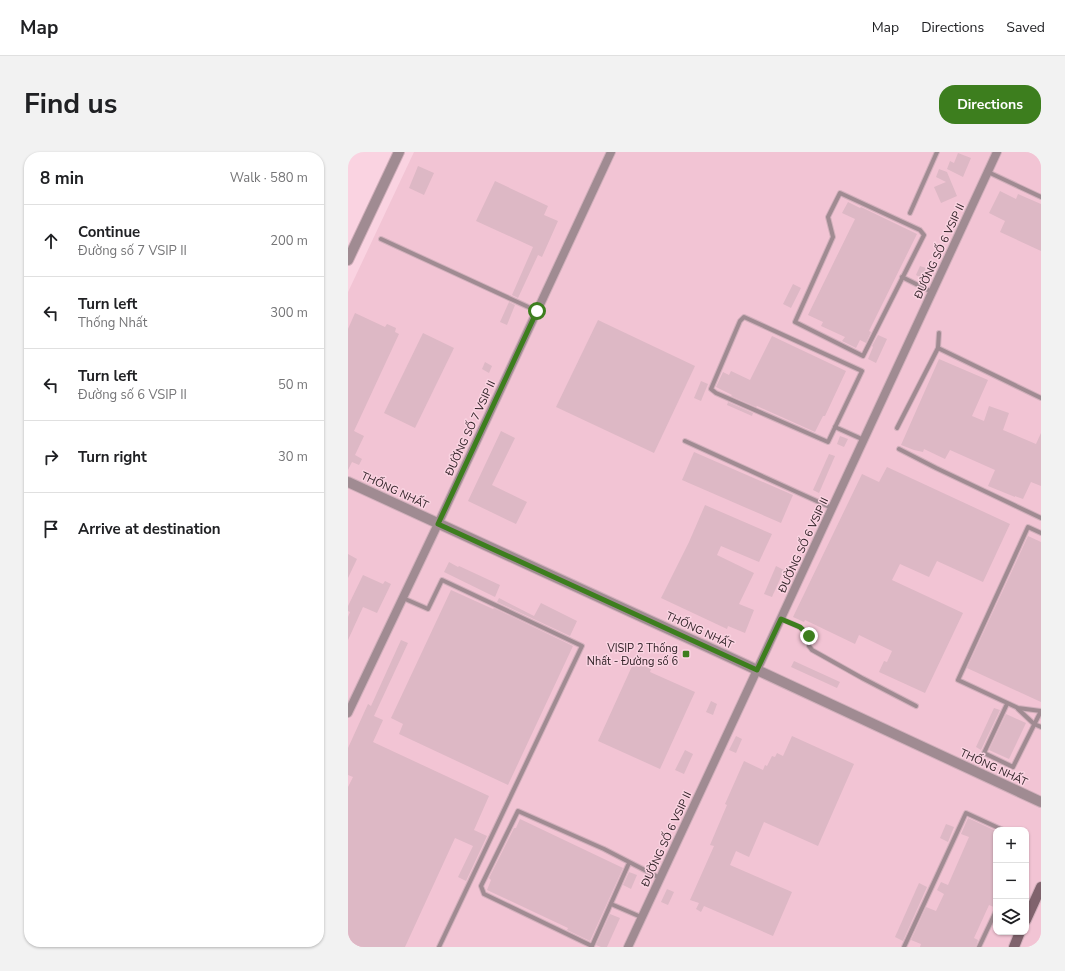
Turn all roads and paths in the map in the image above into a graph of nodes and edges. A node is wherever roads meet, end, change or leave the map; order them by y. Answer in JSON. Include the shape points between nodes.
{"nodes":[{"id":1,"x":399,"y":152,"type":"edge"},
{"id":2,"x":611,"y":152,"type":"edge"},
{"id":3,"x":937,"y":152,"type":"edge"},
{"id":4,"x":997,"y":152,"type":"edge"},
{"id":5,"x":988,"y":172,"type":"junction"},
{"id":6,"x":1041,"y":197,"type":"edge"},
{"id":7,"x":910,"y":213,"type":"dead end"},
{"id":8,"x":381,"y":239,"type":"dead end"},
{"id":9,"x":348,"y":260,"type":"edge"},
{"id":10,"x":902,"y":277,"type":"junction"},
{"id":11,"x":932,"y":292,"type":"junction"},
{"id":12,"x":537,"y":311,"type":"junction"},
{"id":13,"x":939,"y":333,"type":"dead end"},
{"id":14,"x":938,"y":348,"type":"junction"},
{"id":15,"x":1041,"y":398,"type":"edge"},
{"id":16,"x":835,"y":427,"type":"junction"},
{"id":17,"x":897,"y":428,"type":"dead end"},
{"id":18,"x":864,"y":440,"type":"junction"},
{"id":19,"x":685,"y":441,"type":"dead end"},
{"id":20,"x":900,"y":449,"type":"dead end"},
{"id":21,"x":348,"y":482,"type":"edge"},
{"id":22,"x":832,"y":508,"type":"junction"},
{"id":23,"x":1041,"y":518,"type":"edge"},
{"id":24,"x":438,"y":524,"type":"junction"},
{"id":25,"x":1041,"y":533,"type":"edge"},
{"id":26,"x":403,"y":598,"type":"junction"},
{"id":27,"x":781,"y":619,"type":"junction"},
{"id":28,"x":757,"y":670,"type":"junction"},
{"id":29,"x":1007,"y":704,"type":"junction"},
{"id":30,"x":916,"y":706,"type":"dead end"},
{"id":31,"x":1018,"y":708,"type":"junction"},
{"id":32,"x":1041,"y":711,"type":"edge"},
{"id":33,"x":348,"y":713,"type":"edge"},
{"id":34,"x":1034,"y":724,"type":"junction"},
{"id":35,"x":1041,"y":726,"type":"edge"},
{"id":36,"x":1041,"y":802,"type":"edge"},
{"id":37,"x":996,"y":827,"type":"edge"},
{"id":38,"x":629,"y":863,"type":"junction"},
{"id":39,"x":660,"y":878,"type":"junction"},
{"id":40,"x":1041,"y":887,"type":"edge"},
{"id":41,"x":611,"y":904,"type":"junction"},
{"id":42,"x":1029,"y":913,"type":"edge"},
{"id":43,"x":993,"y":917,"type":"edge"},
{"id":44,"x":642,"y":918,"type":"junction"},
{"id":45,"x":1019,"y":935,"type":"edge"},
{"id":46,"x":439,"y":947,"type":"edge"},
{"id":47,"x":628,"y":947,"type":"edge"},
{"id":48,"x":904,"y":947,"type":"edge"},
{"id":49,"x":979,"y":947,"type":"edge"},
{"id":50,"x":1014,"y":947,"type":"edge"}],
"edges":[{"from":1,"to":9,"type":"street"},
{"from":2,"to":12,"type":"street","name":"ĐƯỜNG SỐ 7 VSIP II"},
{"from":3,"to":7,"type":"lane"},
{"from":4,"to":5,"type":"street","name":"ĐƯỜNG SỐ 6 VSIP II"},
{"from":5,"to":6,"type":"lane"},
{"from":5,"to":11,"type":"street","name":"ĐƯỜNG SỐ 6 VSIP II"},
{"from":8,"to":12,"type":"lane"},
{"from":10,"to":10,"type":"lane","via":[[924,235],[920,230],[840,193],[828,217],[833,237],[795,322],[862,356]]},
{"from":10,"to":11,"type":"lane"},
{"from":11,"to":18,"type":"street","name":"ĐƯỜNG SỐ 6 VSIP II"},
{"from":12,"to":24,"type":"street","name":"ĐƯỜNG SỐ 7 VSIP II"},
{"from":13,"to":14,"type":"lane"},
{"from":14,"to":15,"type":"lane"},
{"from":14,"to":17,"type":"lane"},
{"from":16,"to":16,"type":"lane","via":[[862,371],[744,317],[711,389],[828,442]]},
{"from":16,"to":18,"type":"lane"},
{"from":18,"to":22,"type":"street","name":"ĐƯỜNG SỐ 6 VSIP II"},
{"from":19,"to":22,"type":"lane"},
{"from":20,"to":23,"type":"lane"},
{"from":21,"to":24,"type":"street","name":"THỐNG NHẤT"},
{"from":22,"to":27,"type":"street","name":"ĐƯỜNG SỐ 6 VSIP II"},
{"from":24,"to":26,"type":"street","name":"ĐƯỜNG SỐ 7 VSIP II"},
{"from":24,"to":28,"type":"street","name":"THỐNG NHẤT"},
{"from":25,"to":29,"type":"lane","via":[[1028,528],[958,680]]},
{"from":26,"to":33,"type":"street","name":"ĐƯỜNG SỐ 7 VSIP II"},
{"from":26,"to":46,"type":"lane","via":[[428,609],[442,580],[582,646]]},
{"from":27,"to":28,"type":"street","name":"ĐƯỜNG SỐ 6 VSIP II"},
{"from":27,"to":30,"type":"lane","via":[[806,632],[812,650]]},
{"from":28,"to":36,"type":"street","name":"THỐNG NHẤT"},
{"from":28,"to":39,"type":"street","name":"ĐƯỜNG SỐ 6 VSIP II"},
{"from":29,"to":31,"type":"lane"},
{"from":29,"to":34,"type":"lane","via":[[984,753],[1012,766]]},
{"from":31,"to":32,"type":"lane"},
{"from":31,"to":34,"type":"lane"},
{"from":32,"to":34,"type":"lane"},
{"from":34,"to":35,"type":"lane"},
{"from":37,"to":48,"type":"lane","via":[[966,813]]},
{"from":38,"to":39,"type":"lane"},
{"from":38,"to":41,"type":"lane"},
{"from":38,"to":41,"type":"lane","via":[[604,849],[518,811],[481,886],[484,894],[592,946]]},
{"from":39,"to":44,"type":"street","name":"ĐƯỜNG SỐ 6 VSIP II"},
{"from":40,"to":42,"type":"main road"},
{"from":41,"to":44,"type":"lane"},
{"from":43,"to":49,"type":"lane"},
{"from":44,"to":47,"type":"street","name":"ĐƯỜNG SỐ 6 VSIP II"},
{"from":45,"to":50,"type":"main road"}]}
